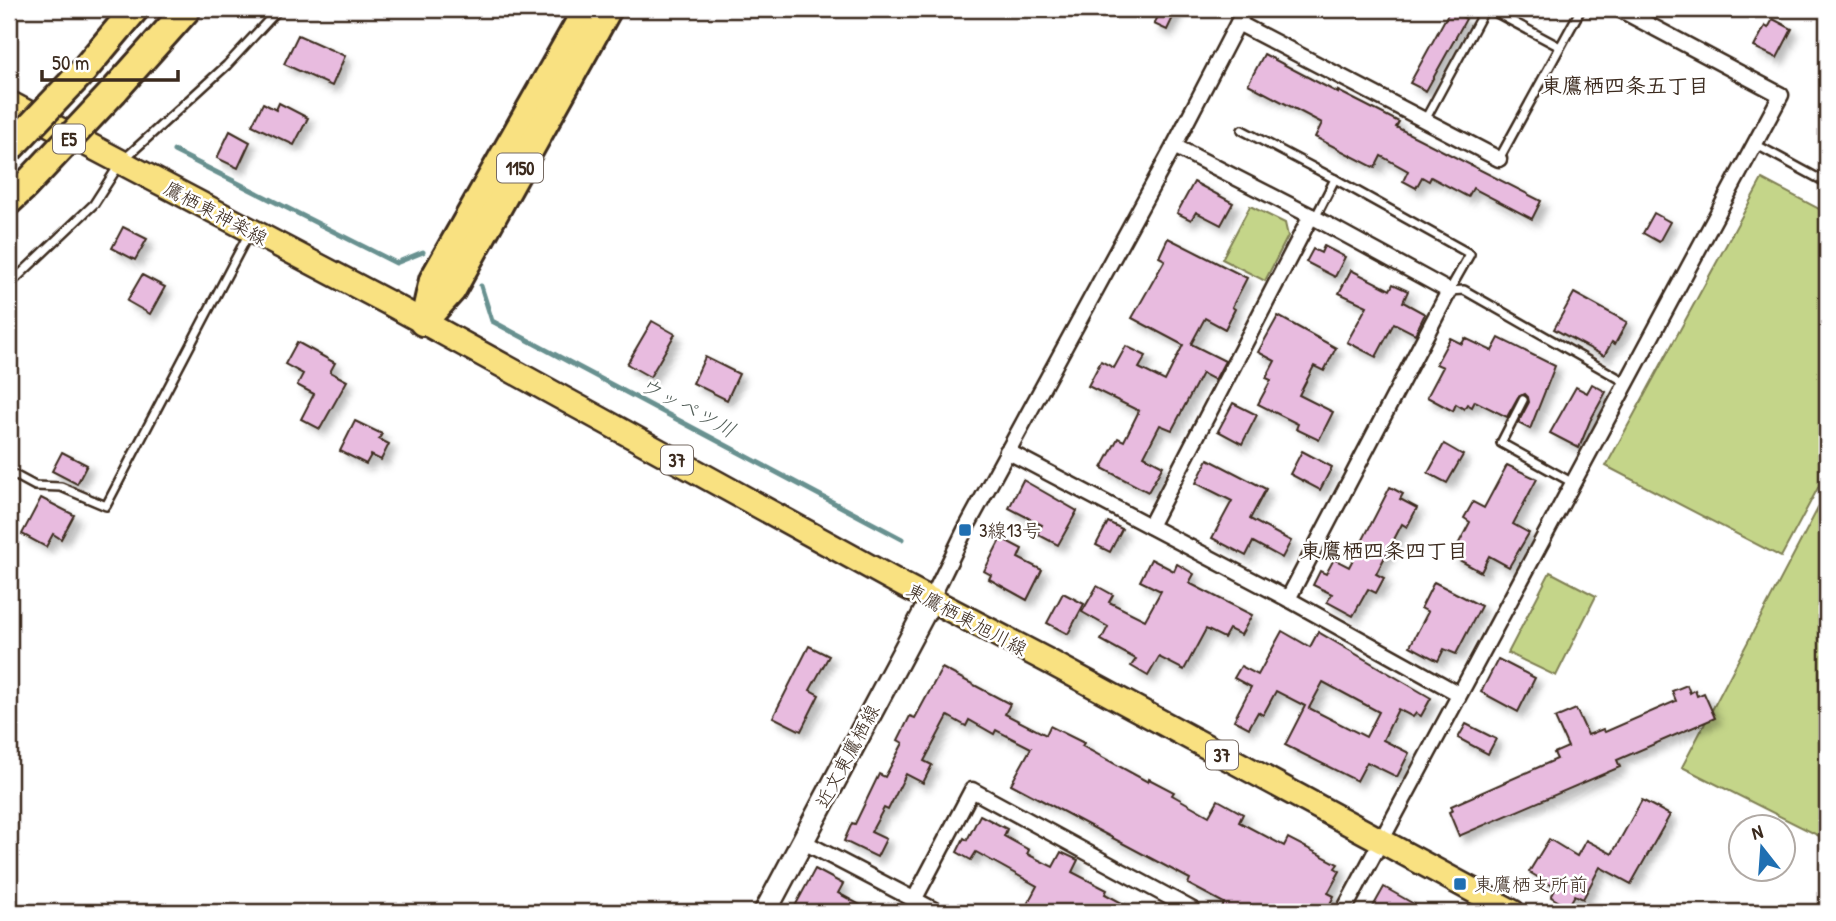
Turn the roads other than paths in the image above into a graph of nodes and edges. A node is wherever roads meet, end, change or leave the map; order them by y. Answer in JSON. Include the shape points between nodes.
{"nodes":[{"id":1,"x":129,"y":9,"type":"edge"},
{"id":2,"x":135,"y":9,"type":"edge"},
{"id":3,"x":187,"y":9,"type":"edge"},
{"id":4,"x":279,"y":9,"type":"edge"},
{"id":5,"x":587,"y":9,"type":"edge"},
{"id":6,"x":608,"y":9,"type":"edge"},
{"id":7,"x":1245,"y":9,"type":"edge"},
{"id":8,"x":1487,"y":9,"type":"edge"},
{"id":9,"x":1581,"y":9,"type":"edge"},
{"id":10,"x":1619,"y":9,"type":"edge"},
{"id":11,"x":1238,"y":23,"type":"junction"},
{"id":12,"x":1560,"y":47,"type":"junction"},
{"id":13,"x":83,"y":71,"type":"junction"},
{"id":14,"x":9,"y":103,"type":"edge"},
{"id":15,"x":1425,"y":120,"type":"junction"},
{"id":16,"x":1242,"y":130,"type":"dead end"},
{"id":17,"x":1755,"y":144,"type":"junction"},
{"id":18,"x":1174,"y":146,"type":"junction"},
{"id":19,"x":9,"y":149,"type":"edge"},
{"id":20,"x":1499,"y":159,"type":"joint"},
{"id":21,"x":121,"y":162,"type":"junction"},
{"id":22,"x":1335,"y":179,"type":"junction"},
{"id":23,"x":1827,"y":183,"type":"edge"},
{"id":24,"x":16,"y":194,"type":"edge"},
{"id":25,"x":1313,"y":217,"type":"junction"},
{"id":26,"x":250,"y":231,"type":"junction"},
{"id":27,"x":9,"y":285,"type":"edge"},
{"id":28,"x":1449,"y":291,"type":"junction"},
{"id":29,"x":424,"y":322,"type":"junction"},
{"id":30,"x":1626,"y":383,"type":"junction"},
{"id":31,"x":1523,"y":400,"type":"dead end"},
{"id":32,"x":1007,"y":451,"type":"junction"},
{"id":33,"x":9,"y":472,"type":"edge"},
{"id":34,"x":1573,"y":483,"type":"junction"},
{"id":35,"x":1150,"y":526,"type":"junction"},
{"id":36,"x":1288,"y":599,"type":"junction"},
{"id":37,"x":931,"y":600,"type":"junction"},
{"id":38,"x":1459,"y":694,"type":"junction"},
{"id":39,"x":802,"y":841,"type":"junction"},
{"id":40,"x":1381,"y":841,"type":"junction"},
{"id":41,"x":914,"y":900,"type":"junction"},
{"id":42,"x":765,"y":912,"type":"edge"},
{"id":43,"x":938,"y":912,"type":"edge"},
{"id":44,"x":1191,"y":912,"type":"edge"},
{"id":45,"x":1343,"y":912,"type":"edge"},
{"id":46,"x":1513,"y":912,"type":"edge"}],
"edges":[{"from":1,"to":13,"type":"highway"},
{"from":2,"to":13,"type":"highway","number":"E5"},
{"from":3,"to":24,"type":"highway","number":"E5","bridge":true},
{"from":4,"to":21,"type":"lane","via":[[228,65]]},
{"from":5,"to":29,"type":"highway","number":"1150","via":[[433,280]]},
{"from":6,"to":29,"type":"highway","number":"1150","via":[[452,290]]},
{"from":7,"to":11,"type":"street"},
{"from":8,"to":12,"type":"lane"},
{"from":8,"to":15,"type":"lane"},
{"from":9,"to":12,"type":"lane"},
{"from":10,"to":17,"type":"street","via":[[1782,95]]},
{"from":11,"to":15,"type":"street"},
{"from":11,"to":18,"type":"street"},
{"from":12,"to":20,"type":"lane"},
{"from":13,"to":19,"type":"highway","number":"E5","bridge":true},
{"from":14,"to":21,"type":"main road","name":"鷹栖東神楽線","number":"37"},
{"from":15,"to":20,"type":"street"},
{"from":16,"to":22,"type":"lane"},
{"from":17,"to":23,"type":"lane"},
{"from":17,"to":30,"type":"street"},
{"from":18,"to":25,"type":"street"},
{"from":18,"to":32,"type":"street"},
{"from":21,"to":26,"type":"main road","name":"鷹栖東神楽線","number":"37"},
{"from":21,"to":27,"type":"lane","via":[[94,204]]},
{"from":22,"to":25,"type":"lane"},
{"from":22,"to":28,"type":"lane","via":[[1470,254]]},
{"from":25,"to":28,"type":"street"},
{"from":25,"to":35,"type":"street"},
{"from":26,"to":29,"type":"main road","name":"鷹栖東神楽線","number":"37"},
{"from":26,"to":33,"type":"lane","via":[[106,506],[61,487],[35,486]]},
{"from":28,"to":30,"type":"lane","via":[[1464,290]]},
{"from":28,"to":36,"type":"street"},
{"from":29,"to":37,"type":"main road","name":"東鷹栖東旭川線","number":"37"},
{"from":30,"to":34,"type":"street"},
{"from":31,"to":34,"type":"lane","via":[[1501,443]]},
{"from":32,"to":35,"type":"street"},
{"from":32,"to":37,"type":"street"},
{"from":34,"to":38,"type":"street"},
{"from":35,"to":36,"type":"street"},
{"from":36,"to":38,"type":"street"},
{"from":37,"to":39,"type":"street","name":"近文東鷹栖線"},
{"from":37,"to":40,"type":"main road","name":"東鷹栖東旭川線","number":"37"},
{"from":38,"to":40,"type":"street"},
{"from":39,"to":41,"type":"street"},
{"from":39,"to":42,"type":"street","name":"近文東鷹栖線"},
{"from":40,"to":45,"type":"street"},
{"from":40,"to":46,"type":"main road","name":"東鷹栖東旭川線","number":"37"},
{"from":41,"to":43,"type":"street"},
{"from":41,"to":44,"type":"street","via":[[972,790]]}]}
